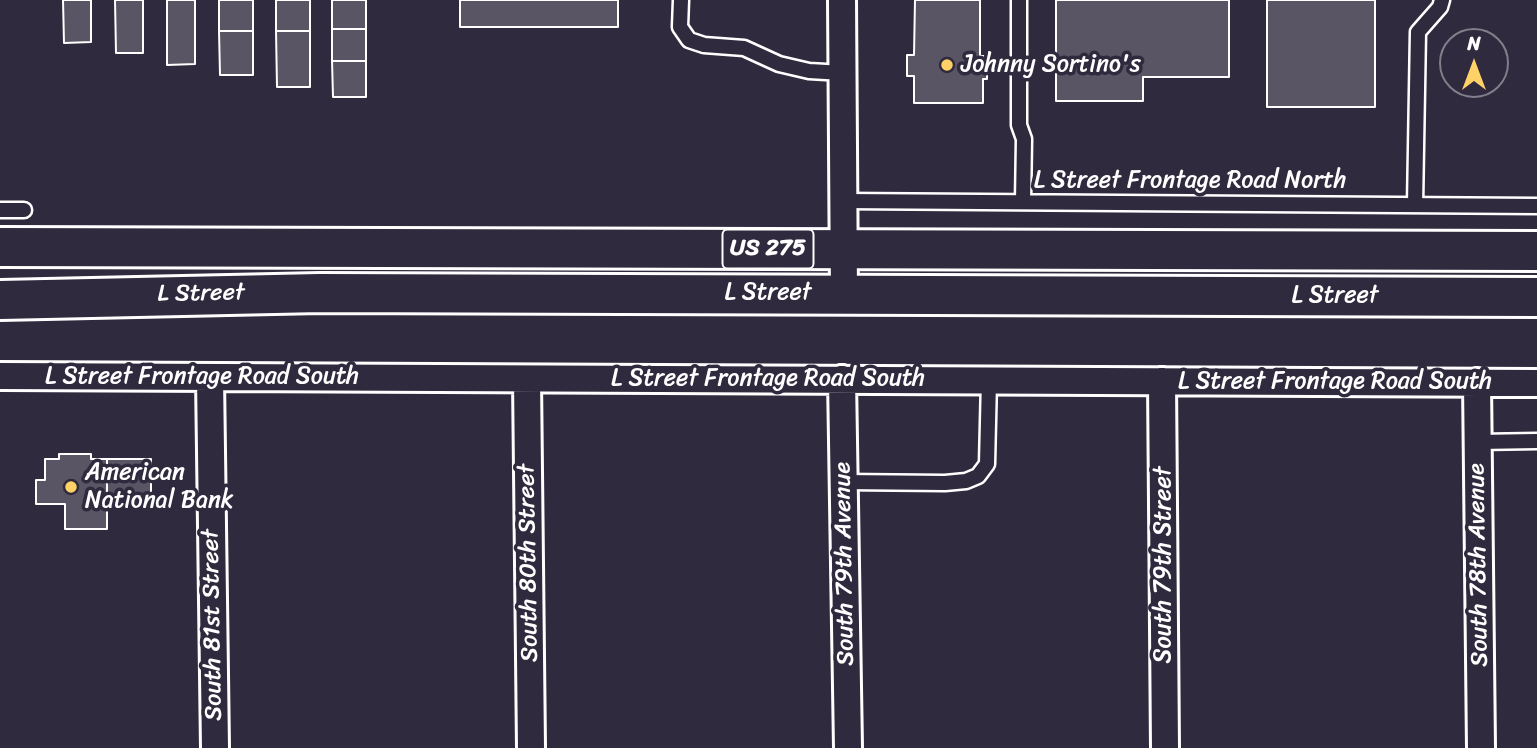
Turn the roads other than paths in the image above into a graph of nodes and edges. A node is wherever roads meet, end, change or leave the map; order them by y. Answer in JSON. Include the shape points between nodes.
{"nodes":[{"id":1,"x":681,"y":0,"type":"edge"},
{"id":2,"x":842,"y":0,"type":"edge"},
{"id":3,"x":1019,"y":0,"type":"edge"},
{"id":4,"x":1442,"y":0,"type":"edge"},
{"id":5,"x":843,"y":73,"type":"junction"},
{"id":6,"x":843,"y":201,"type":"junction"},
{"id":7,"x":1023,"y":202,"type":"junction"},
{"id":8,"x":1415,"y":205,"type":"junction"},
{"id":9,"x":1537,"y":206,"type":"edge"},
{"id":10,"x":0,"y":210,"type":"edge"},
{"id":11,"x":24,"y":210,"type":"dead end"},
{"id":12,"x":0,"y":247,"type":"edge"},
{"id":13,"x":843,"y":248,"type":"junction"},
{"id":14,"x":1537,"y":251,"type":"edge"},
{"id":15,"x":844,"y":294,"type":"junction"},
{"id":16,"x":1537,"y":297,"type":"edge"},
{"id":17,"x":0,"y":300,"type":"edge"},
{"id":18,"x":0,"y":376,"type":"edge"},
{"id":19,"x":210,"y":377,"type":"junction"},
{"id":20,"x":527,"y":379,"type":"junction"},
{"id":21,"x":842,"y":379,"type":"junction"},
{"id":22,"x":989,"y":380,"type":"junction"},
{"id":23,"x":1162,"y":381,"type":"junction"},
{"id":24,"x":1477,"y":382,"type":"junction"},
{"id":25,"x":1537,"y":383,"type":"edge"},
{"id":26,"x":1537,"y":441,"type":"edge"},
{"id":27,"x":1478,"y":442,"type":"junction"},
{"id":28,"x":843,"y":482,"type":"junction"},
{"id":29,"x":215,"y":748,"type":"edge"},
{"id":30,"x":531,"y":748,"type":"edge"},
{"id":31,"x":848,"y":748,"type":"edge"},
{"id":32,"x":1165,"y":748,"type":"edge"},
{"id":33,"x":1481,"y":748,"type":"edge"}],
"edges":[{"from":1,"to":5,"type":"lane","via":[[680,27],[689,40],[744,48],[808,71]]},
{"from":2,"to":5,"type":"street"},
{"from":3,"to":7,"type":"lane"},
{"from":4,"to":8,"type":"lane","via":[[1418,32]]},
{"from":5,"to":6,"type":"street"},
{"from":6,"to":7,"type":"lane","name":"L Street Frontage Road North"},
{"from":6,"to":13,"type":"street"},
{"from":7,"to":8,"type":"lane","name":"L Street Frontage Road North"},
{"from":8,"to":9,"type":"lane","name":"L Street Frontage Road North"},
{"from":10,"to":11,"type":"lane"},
{"from":12,"to":13,"type":"main road","name":"L Street","number":"US 275"},
{"from":13,"to":14,"type":"main road","name":"L Street","number":"US 275"},
{"from":13,"to":15,"type":"street"},
{"from":15,"to":16,"type":"main road","name":"L Street","number":"US 275"},
{"from":15,"to":17,"type":"main road","name":"L Street","number":"US 275","via":[[320,293]]},
{"from":18,"to":19,"type":"street","name":"L Street Frontage Road South"},
{"from":19,"to":20,"type":"street","name":"L Street Frontage Road South"},
{"from":19,"to":29,"type":"street","name":"South 81st Street"},
{"from":20,"to":21,"type":"street","name":"L Street Frontage Road South"},
{"from":20,"to":30,"type":"street","name":"South 80th Street"},
{"from":21,"to":22,"type":"street","name":"L Street Frontage Road South"},
{"from":21,"to":28,"type":"street","name":"South 79th Avenue"},
{"from":22,"to":23,"type":"street","name":"L Street Frontage Road South"},
{"from":22,"to":28,"type":"lane","via":[[987,464],[978,477],[945,483]]},
{"from":23,"to":24,"type":"street","name":"L Street Frontage Road South"},
{"from":23,"to":32,"type":"street","name":"South 79th Street"},
{"from":24,"to":25,"type":"street","name":"L Street Frontage Road South"},
{"from":24,"to":27,"type":"street","name":"South 78th Avenue"},
{"from":26,"to":27,"type":"lane"},
{"from":27,"to":33,"type":"street","name":"South 78th Avenue"},
{"from":28,"to":31,"type":"street","name":"South 79th Avenue"}]}
